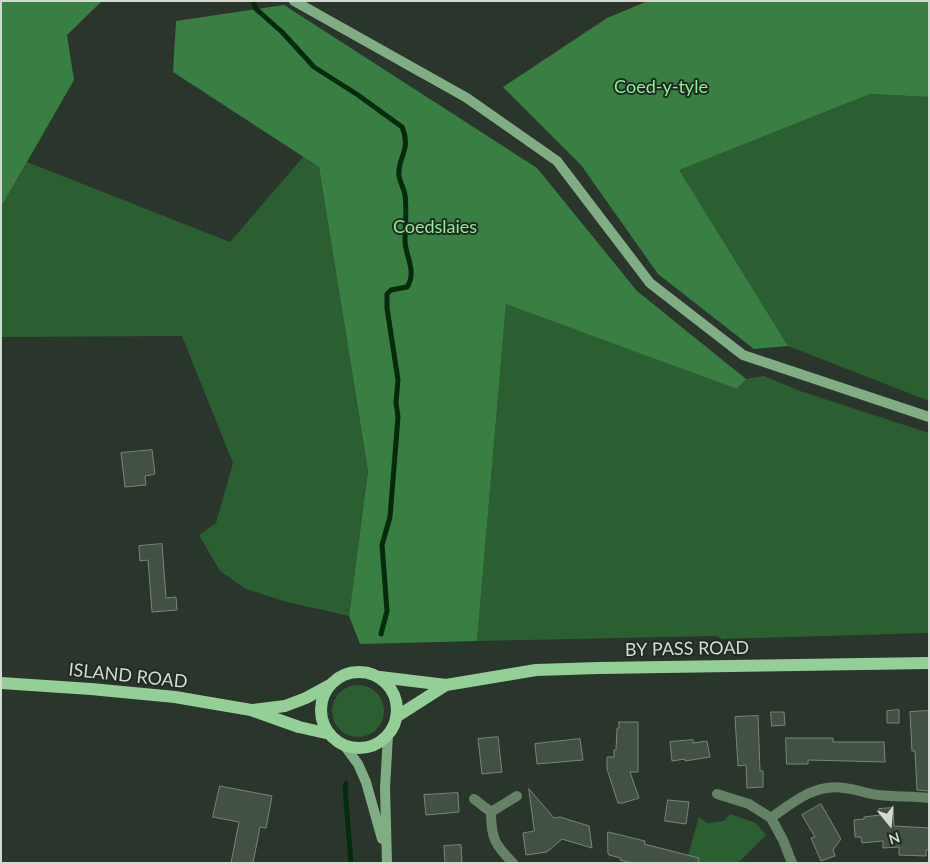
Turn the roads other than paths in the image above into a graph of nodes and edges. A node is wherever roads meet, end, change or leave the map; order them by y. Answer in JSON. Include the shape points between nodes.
{"nodes":[{"id":1,"x":294,"y":1,"type":"edge"},
{"id":2,"x":929,"y":417,"type":"edge"},
{"id":3,"x":929,"y":663,"type":"edge"},
{"id":4,"x":380,"y":678,"type":"junction"},
{"id":5,"x":1,"y":683,"type":"edge"},
{"id":6,"x":330,"y":685,"type":"junction"},
{"id":7,"x":446,"y":685,"type":"junction"},
{"id":8,"x":251,"y":710,"type":"junction"},
{"id":9,"x":396,"y":717,"type":"junction"},
{"id":10,"x":330,"y":734,"type":"junction"},
{"id":11,"x":388,"y":735,"type":"junction"},
{"id":12,"x":344,"y":744,"type":"junction"},
{"id":13,"x":718,"y":794,"type":"dead end"},
{"id":14,"x":517,"y":796,"type":"dead end"},
{"id":15,"x":474,"y":798,"type":"dead end"},
{"id":16,"x":929,"y":798,"type":"edge"},
{"id":17,"x":491,"y":812,"type":"junction"},
{"id":18,"x":771,"y":818,"type":"junction"},
{"id":19,"x":387,"y":860,"type":"edge"},
{"id":20,"x":513,"y":863,"type":"edge"},
{"id":21,"x":792,"y":863,"type":"edge"}],
"edges":[{"from":1,"to":2,"type":"street","via":[[467,98],[557,162],[650,283],[743,355]]},
{"from":3,"to":7,"type":"main road","name":"BY PASS ROAD","via":[[536,670]]},
{"from":4,"to":6,"type":"main road","via":[[360,672],[349,673]]},
{"from":4,"to":7,"type":"main road","name":"BY PASS ROAD"},
{"from":4,"to":9,"type":"main road","via":[[394,696]]},
{"from":5,"to":8,"type":"main road","name":"ISLAND ROAD","via":[[175,697]]},
{"from":6,"to":8,"type":"main road","name":"ISLAND ROAD","via":[[285,706]]},
{"from":6,"to":10,"type":"main road","via":[[321,704],[321,715]]},
{"from":7,"to":9,"type":"main road","name":"BY PASS ROAD"},
{"from":8,"to":10,"type":"main road","name":"ISLAND ROAD"},
{"from":9,"to":11,"type":"main road"},
{"from":10,"to":12,"type":"main road"},
{"from":11,"to":12,"type":"main road","via":[[372,746]]},
{"from":11,"to":19,"type":"street","via":[[385,788]]},
{"from":12,"to":19,"type":"street","via":[[366,782]]},
{"from":13,"to":18,"type":"street","via":[[749,804]]},
{"from":14,"to":17,"type":"street"},
{"from":15,"to":17,"type":"street"},
{"from":16,"to":18,"type":"street","via":[[879,795],[842,787],[823,789],[801,796]]},
{"from":17,"to":20,"type":"street","via":[[491,828],[498,847]]},
{"from":18,"to":21,"type":"street"}]}
